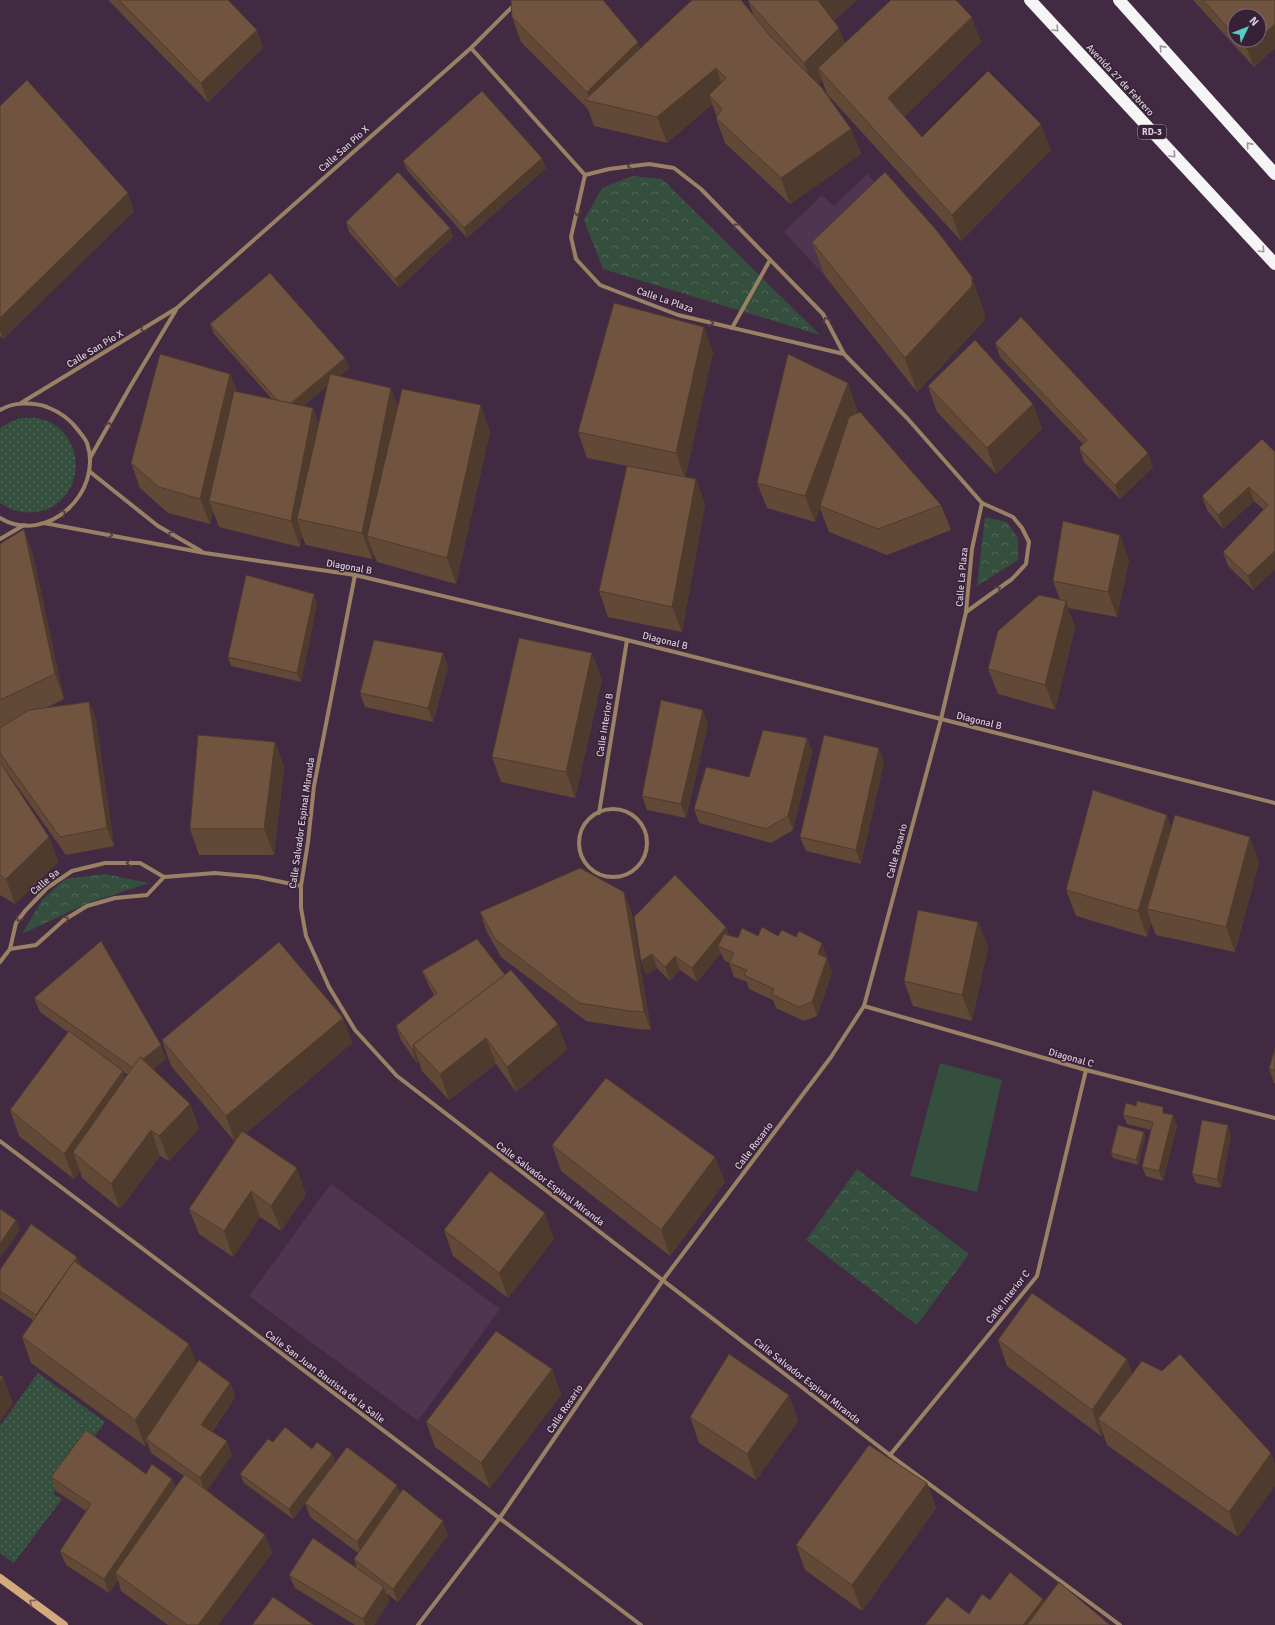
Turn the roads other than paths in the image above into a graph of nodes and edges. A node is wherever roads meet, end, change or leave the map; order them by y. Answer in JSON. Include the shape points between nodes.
{"nodes":[{"id":1,"x":520,"y":0,"type":"edge"},
{"id":2,"x":1030,"y":0,"type":"edge"},
{"id":3,"x":1119,"y":0,"type":"edge"},
{"id":4,"x":471,"y":48,"type":"junction"},
{"id":5,"x":1275,"y":174,"type":"edge"},
{"id":6,"x":585,"y":175,"type":"junction"},
{"id":7,"x":770,"y":260,"type":"junction"},
{"id":8,"x":1275,"y":264,"type":"edge"},
{"id":9,"x":177,"y":308,"type":"junction"},
{"id":10,"x":732,"y":328,"type":"junction"},
{"id":11,"x":844,"y":354,"type":"junction"},
{"id":12,"x":22,"y":403,"type":"junction"},
{"id":13,"x":0,"y":410,"type":"edge"},
{"id":14,"x":90,"y":459,"type":"junction"},
{"id":15,"x":90,"y":471,"type":"junction"},
{"id":16,"x":982,"y":503,"type":"junction"},
{"id":17,"x":0,"y":518,"type":"edge"},
{"id":18,"x":44,"y":523,"type":"junction"},
{"id":19,"x":24,"y":525,"type":"junction"},
{"id":20,"x":0,"y":539,"type":"edge"},
{"id":21,"x":205,"y":553,"type":"junction"},
{"id":22,"x":355,"y":576,"type":"junction"},
{"id":23,"x":966,"y":612,"type":"junction"},
{"id":24,"x":627,"y":640,"type":"junction"},
{"id":25,"x":941,"y":719,"type":"junction"},
{"id":26,"x":1275,"y":803,"type":"edge"},
{"id":27,"x":599,"y":813,"type":"junction"},
{"id":28,"x":164,"y":877,"type":"junction"},
{"id":29,"x":301,"y":886,"type":"junction"},
{"id":30,"x":10,"y":950,"type":"junction"},
{"id":31,"x":0,"y":962,"type":"edge"},
{"id":32,"x":864,"y":1006,"type":"junction"},
{"id":33,"x":1086,"y":1070,"type":"junction"},
{"id":34,"x":1275,"y":1118,"type":"edge"},
{"id":35,"x":0,"y":1141,"type":"edge"},
{"id":36,"x":662,"y":1280,"type":"junction"},
{"id":37,"x":890,"y":1455,"type":"junction"},
{"id":38,"x":499,"y":1519,"type":"junction"},
{"id":39,"x":0,"y":1578,"type":"edge"},
{"id":40,"x":64,"y":1625,"type":"edge"},
{"id":41,"x":418,"y":1625,"type":"edge"},
{"id":42,"x":641,"y":1625,"type":"edge"},
{"id":43,"x":1120,"y":1625,"type":"edge"}],
"edges":[{"from":1,"to":4,"type":"street","name":"Calle San Pío X"},
{"from":2,"to":8,"type":"highway","name":"Avenida 27 de Febrero","number":"RD-3","one_way":true},
{"from":5,"to":3,"type":"highway","one_way":true},
{"from":4,"to":6,"type":"street"},
{"from":4,"to":9,"type":"street","name":"Calle San Pío X"},
{"from":7,"to":6,"type":"street","name":"Calle La Plaza","one_way":true,"via":[[701,189],[674,168],[648,164]]},
{"from":6,"to":10,"type":"street","name":"Calle La Plaza","one_way":true,"via":[[571,237],[576,259],[600,284],[678,315]]},
{"from":7,"to":10,"type":"street"},
{"from":11,"to":7,"type":"street","name":"Calle La Plaza","one_way":true,"via":[[823,314]]},
{"from":9,"to":12,"type":"street","name":"Calle San Pío X","one_way":true},
{"from":14,"to":9,"type":"street","name":"Calle San Pío X","one_way":true},
{"from":10,"to":11,"type":"street","name":"Calle La Plaza"},
{"from":11,"to":16,"type":"street","name":"Calle La Plaza","via":[[907,418]]},
{"from":12,"to":13,"type":"street"},
{"from":12,"to":14,"type":"street","via":[[41,405],[60,412],[75,425],[86,442]]},
{"from":14,"to":15,"type":"street"},
{"from":18,"to":15,"type":"street","one_way":true,"via":[[63,515],[77,500]]},
{"from":21,"to":15,"type":"street","one_way":true,"via":[[158,526]]},
{"from":16,"to":23,"type":"street","name":"Calle La Plaza","via":[[972,549]]},
{"from":23,"to":16,"type":"street","name":"Calle La Plaza","one_way":true,"via":[[1012,579],[1026,564],[1029,542],[1022,528],[1013,517]]},
{"from":17,"to":19,"type":"street"},
{"from":18,"to":19,"type":"street"},
{"from":18,"to":21,"type":"street","name":"Diagonal B","one_way":true},
{"from":19,"to":20,"type":"street"},
{"from":21,"to":22,"type":"street","name":"Diagonal B"},
{"from":22,"to":24,"type":"street","name":"Diagonal B"},
{"from":22,"to":29,"type":"street","name":"Calle Salvador Espinal Miranda","via":[[314,786]]},
{"from":23,"to":25,"type":"street","name":"Calle Rosario"},
{"from":24,"to":25,"type":"street","name":"Diagonal B"},
{"from":24,"to":27,"type":"street","name":"Calle Interior B"},
{"from":25,"to":26,"type":"street","name":"Diagonal B"},
{"from":25,"to":32,"type":"street","name":"Calle Rosario"},
{"from":27,"to":27,"type":"street","via":[[583,828],[580,850],[584,861],[601,875],[613,878],[624,876],[634,871],[646,853],[645,831],[631,814],[620,810]]},
{"from":28,"to":29,"type":"street","via":[[215,873],[258,876]]},
{"from":30,"to":28,"type":"street","one_way":true,"via":[[36,945],[64,920],[87,906],[115,898],[147,895]]},
{"from":28,"to":30,"type":"street","name":"Calle 9a","one_way":true,"via":[[140,863],[104,863],[72,871],[47,888],[16,922]]},
{"from":29,"to":36,"type":"street","name":"Calle Salvador Espinal Miranda","via":[[301,908],[306,936],[329,987],[355,1030],[397,1076]]},
{"from":30,"to":31,"type":"street","name":"Calle 9a"},
{"from":32,"to":33,"type":"street","name":"Diagonal C"},
{"from":32,"to":36,"type":"street","name":"Calle Rosario","via":[[831,1057]]},
{"from":33,"to":34,"type":"street","name":"Diagonal C"},
{"from":33,"to":37,"type":"street","name":"Calle Interior C","via":[[1037,1276]]},
{"from":35,"to":38,"type":"street","name":"Calle San Juan Bautista de la Salle"},
{"from":36,"to":37,"type":"street","name":"Calle Salvador Espinal Miranda"},
{"from":36,"to":38,"type":"street","name":"Calle Rosario"},
{"from":37,"to":43,"type":"street","name":"Calle Salvador Espinal Miranda"},
{"from":38,"to":41,"type":"street","name":"Calle Rosario"},
{"from":38,"to":42,"type":"street","name":"Calle San Juan Bautista de la Salle"},
{"from":40,"to":39,"type":"main road","one_way":true}]}
